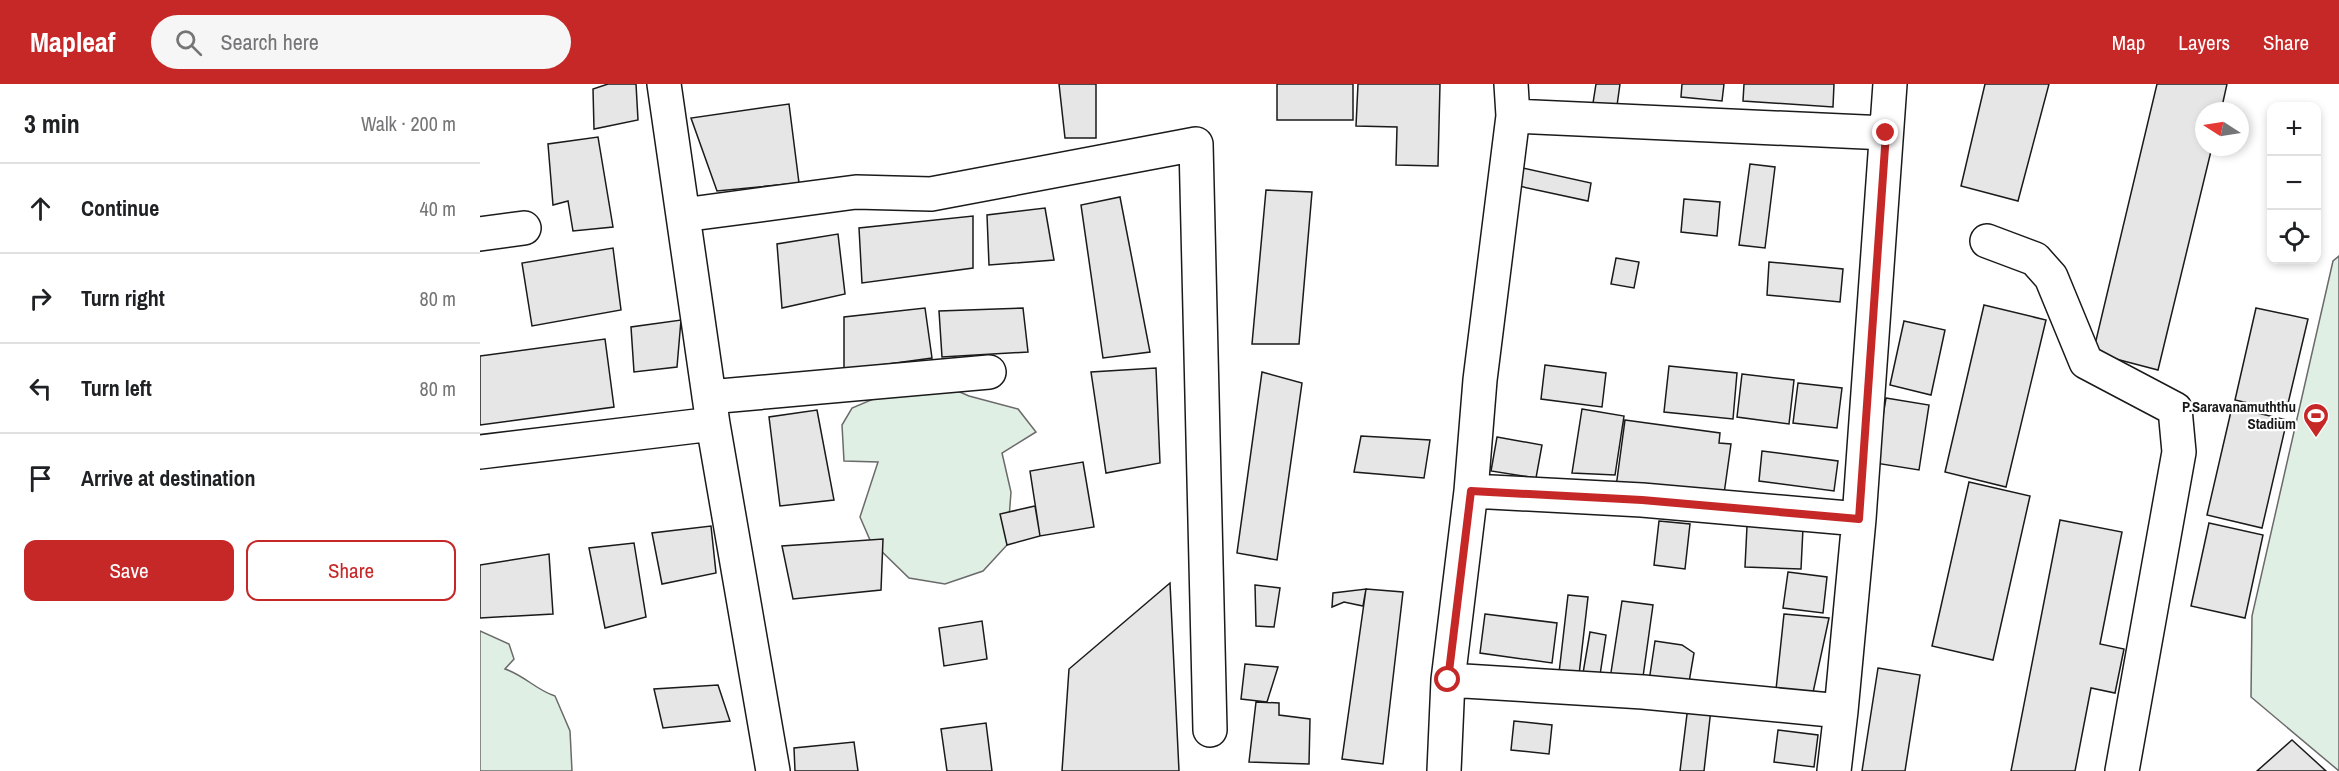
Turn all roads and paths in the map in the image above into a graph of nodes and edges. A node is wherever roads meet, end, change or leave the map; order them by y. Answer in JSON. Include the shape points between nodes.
{"nodes":[{"id":1,"x":664,"y":84,"type":"edge"},
{"id":2,"x":1511,"y":84,"type":"edge"},
{"id":3,"x":1890,"y":84,"type":"edge"},
{"id":4,"x":1513,"y":116,"type":"junction"},
{"id":5,"x":1886,"y":133,"type":"junction"},
{"id":6,"x":683,"y":215,"type":"junction"},
{"id":7,"x":524,"y":228,"type":"dead end"},
{"id":8,"x":480,"y":234,"type":"edge"},
{"id":9,"x":1987,"y":241,"type":"dead end"},
{"id":10,"x":989,"y":372,"type":"dead end"},
{"id":11,"x":711,"y":410,"type":"junction"},
{"id":12,"x":480,"y":452,"type":"edge"},
{"id":13,"x":1471,"y":491,"type":"junction"},
{"id":14,"x":1859,"y":519,"type":"junction"},
{"id":15,"x":1448,"y":680,"type":"junction"},
{"id":16,"x":1841,"y":711,"type":"junction"},
{"id":17,"x":1210,"y":730,"type":"dead end"},
{"id":18,"x":773,"y":771,"type":"edge"},
{"id":19,"x":1444,"y":771,"type":"edge"},
{"id":20,"x":1834,"y":771,"type":"edge"},
{"id":21,"x":2122,"y":771,"type":"edge"}],
"edges":[{"from":1,"to":6,"type":"street"},
{"from":2,"to":4,"type":"street"},
{"from":3,"to":5,"type":"street"},
{"from":4,"to":5,"type":"street"},
{"from":4,"to":13,"type":"street","via":[[1480,380]]},
{"from":5,"to":14,"type":"street"},
{"from":6,"to":11,"type":"street"},
{"from":6,"to":17,"type":"street","via":[[856,192],[931,194],[1196,144]]},
{"from":7,"to":8,"type":"street"},
{"from":9,"to":21,"type":"street","via":[[2035,260],[2052,277],[2086,362],[2175,409],[2179,452]]},
{"from":10,"to":11,"type":"street"},
{"from":11,"to":12,"type":"street"},
{"from":11,"to":18,"type":"street"},
{"from":13,"to":14,"type":"street","via":[[1642,500]]},
{"from":13,"to":15,"type":"street"},
{"from":14,"to":16,"type":"street"},
{"from":15,"to":16,"type":"street","via":[[1643,692]]},
{"from":15,"to":19,"type":"street"},
{"from":16,"to":20,"type":"street"}]}
